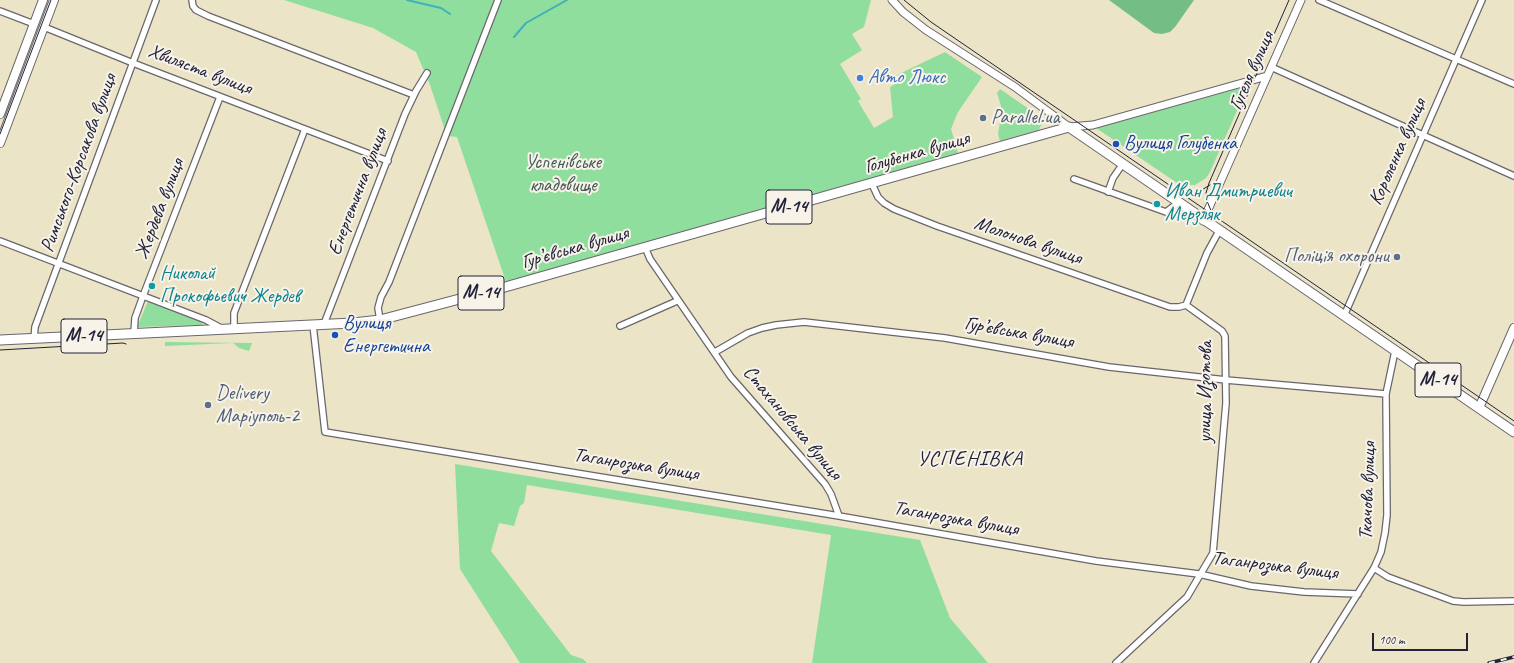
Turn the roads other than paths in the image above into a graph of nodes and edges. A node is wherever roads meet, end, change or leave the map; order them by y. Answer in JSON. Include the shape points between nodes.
{"nodes":[{"id":1,"x":43,"y":0,"type":"edge"},
{"id":2,"x":54,"y":0,"type":"edge"},
{"id":3,"x":156,"y":0,"type":"edge"},
{"id":4,"x":192,"y":0,"type":"edge"},
{"id":5,"x":498,"y":0,"type":"edge"},
{"id":6,"x":892,"y":0,"type":"edge"},
{"id":7,"x":1301,"y":0,"type":"edge"},
{"id":8,"x":1319,"y":0,"type":"edge"},
{"id":9,"x":1482,"y":0,"type":"edge"},
{"id":10,"x":0,"y":11,"type":"edge"},
{"id":11,"x":34,"y":24,"type":"junction"},
{"id":12,"x":44,"y":27,"type":"junction"},
{"id":13,"x":1456,"y":59,"type":"junction"},
{"id":14,"x":133,"y":63,"type":"junction"},
{"id":15,"x":1271,"y":68,"type":"junction"},
{"id":16,"x":427,"y":73,"type":"dead end"},
{"id":17,"x":1268,"y":76,"type":"junction"},
{"id":18,"x":1514,"y":84,"type":"edge"},
{"id":19,"x":414,"y":95,"type":"junction"},
{"id":20,"x":220,"y":97,"type":"junction"},
{"id":21,"x":0,"y":114,"type":"edge"},
{"id":22,"x":1069,"y":127,"type":"junction"},
{"id":23,"x":305,"y":129,"type":"junction"},
{"id":24,"x":1423,"y":135,"type":"junction"},
{"id":25,"x":0,"y":143,"type":"edge"},
{"id":26,"x":388,"y":161,"type":"junction"},
{"id":27,"x":1122,"y":165,"type":"junction"},
{"id":28,"x":1514,"y":176,"type":"edge"},
{"id":29,"x":1074,"y":180,"type":"dead end"},
{"id":30,"x":872,"y":184,"type":"junction"},
{"id":31,"x":1108,"y":192,"type":"junction"},
{"id":32,"x":1178,"y":204,"type":"junction"},
{"id":33,"x":1203,"y":221,"type":"junction"},
{"id":34,"x":1219,"y":231,"type":"junction"},
{"id":35,"x":0,"y":241,"type":"edge"},
{"id":36,"x":645,"y":247,"type":"junction"},
{"id":37,"x":58,"y":264,"type":"junction"},
{"id":38,"x":143,"y":296,"type":"junction"},
{"id":39,"x":677,"y":301,"type":"junction"},
{"id":40,"x":1186,"y":304,"type":"junction"},
{"id":41,"x":1344,"y":316,"type":"junction"},
{"id":42,"x":206,"y":320,"type":"junction"},
{"id":43,"x":380,"y":320,"type":"junction"},
{"id":44,"x":324,"y":324,"type":"junction"},
{"id":45,"x":313,"y":325,"type":"junction"},
{"id":46,"x":620,"y":326,"type":"dead end"},
{"id":47,"x":234,"y":328,"type":"junction"},
{"id":48,"x":1514,"y":328,"type":"edge"},
{"id":49,"x":223,"y":329,"type":"junction"},
{"id":50,"x":206,"y":330,"type":"junction"},
{"id":51,"x":134,"y":333,"type":"junction"},
{"id":52,"x":34,"y":338,"type":"junction"},
{"id":53,"x":0,"y":340,"type":"edge"},
{"id":54,"x":1395,"y":351,"type":"junction"},
{"id":55,"x":715,"y":352,"type":"junction"},
{"id":56,"x":1226,"y":380,"type":"junction"},
{"id":57,"x":1386,"y":394,"type":"junction"},
{"id":58,"x":1479,"y":408,"type":"junction"},
{"id":59,"x":1514,"y":432,"type":"edge"},
{"id":60,"x":839,"y":516,"type":"junction"},
{"id":61,"x":1374,"y":568,"type":"junction"},
{"id":62,"x":1199,"y":574,"type":"junction"},
{"id":63,"x":1358,"y":594,"type":"junction"},
{"id":64,"x":1514,"y":601,"type":"edge"},
{"id":65,"x":1116,"y":663,"type":"edge"},
{"id":66,"x":1314,"y":663,"type":"edge"}],
"edges":[{"from":1,"to":11,"type":"main road"},
{"from":2,"to":12,"type":"main road"},
{"from":3,"to":14,"type":"street","name":"Римського-Корсакова вулиця"},
{"from":4,"to":19,"type":"street","via":[[196,10],[208,16]]},
{"from":5,"to":43,"type":"street","via":[[381,297],[378,308]]},
{"from":6,"to":22,"type":"street","via":[[926,30],[1015,87]]},
{"from":7,"to":15,"type":"street","name":"Гугеля вулиця"},
{"from":8,"to":13,"type":"street"},
{"from":9,"to":13,"type":"street","name":"Короленка вулиця"},
{"from":10,"to":11,"type":"street","name":"Хвиляста вулиця"},
{"from":11,"to":12,"type":"main road","name":"Хвиляста вулиця"},
{"from":11,"to":21,"type":"main road"},
{"from":12,"to":14,"type":"street","name":"Хвиляста вулиця"},
{"from":12,"to":25,"type":"main road"},
{"from":13,"to":18,"type":"street"},
{"from":13,"to":24,"type":"street","name":"Короленка вулиця"},
{"from":14,"to":20,"type":"street","name":"Хвиляста вулиця"},
{"from":14,"to":37,"type":"street","name":"Римського-Корсакова вулиця"},
{"from":15,"to":17,"type":"street","name":"Гугеля вулиця"},
{"from":15,"to":24,"type":"street"},
{"from":16,"to":19,"type":"street","name":"Енергетична вулиця"},
{"from":17,"to":22,"type":"street","name":"Голубенка вулиця","via":[[1093,125]]},
{"from":17,"to":33,"type":"street","name":"Гугеля вулиця"},
{"from":19,"to":26,"type":"street","name":"Енергетична вулиця"},
{"from":20,"to":23,"type":"street","name":"Хвиляста вулиця"},
{"from":20,"to":38,"type":"street","name":"Жердєва вулиця"},
{"from":22,"to":27,"type":"highway","number":"М-14"},
{"from":22,"to":30,"type":"highway","name":"Голубенка вулиця","number":"М-14"},
{"from":23,"to":26,"type":"street","name":"Хвиляста вулиця"},
{"from":23,"to":47,"type":"street","via":[[234,313]]},
{"from":24,"to":28,"type":"street"},
{"from":24,"to":41,"type":"street","name":"Короленка вулиця"},
{"from":26,"to":44,"type":"street","name":"Енергетична вулиця"},
{"from":27,"to":31,"type":"street","via":[[1113,178]]},
{"from":27,"to":32,"type":"highway","number":"М-14"},
{"from":29,"to":31,"type":"street"},
{"from":30,"to":36,"type":"highway","name":"Голубенка вулиця","number":"М-14"},
{"from":30,"to":40,"type":"street","name":"Молонова вулиця","via":[[884,203],[937,226],[1170,307]]},
{"from":31,"to":32,"type":"street","via":[[1166,212]]},
{"from":32,"to":33,"type":"highway","number":"М-14"},
{"from":33,"to":34,"type":"highway","number":"М-14"},
{"from":34,"to":40,"type":"street"},
{"from":34,"to":41,"type":"highway","number":"М-14"},
{"from":35,"to":37,"type":"street"},
{"from":36,"to":39,"type":"street","name":"Гур’євська вулиця"},
{"from":36,"to":43,"type":"highway","name":"Гур’євська вулиця","number":"М-14"},
{"from":37,"to":38,"type":"street"},
{"from":37,"to":52,"type":"street","name":"Римського-Корсакова вулиця","via":[[35,327]]},
{"from":38,"to":42,"type":"street"},
{"from":38,"to":51,"type":"street","name":"Жердєва вулиця","via":[[135,318]]},
{"from":39,"to":46,"type":"street"},
{"from":39,"to":55,"type":"street","name":"Гур’євська вулиця"},
{"from":40,"to":56,"type":"street","name":"улица Изотова","via":[[1224,333]]},
{"from":41,"to":54,"type":"highway","number":"М-14"},
{"from":42,"to":49,"type":"street"},
{"from":42,"to":50,"type":"street"},
{"from":43,"to":44,"type":"highway","name":"Гур’євська вулиця","number":"М-14"},
{"from":44,"to":45,"type":"highway","name":"Гур’євська вулиця","number":"М-14"},
{"from":45,"to":47,"type":"highway","number":"М-14"},
{"from":45,"to":60,"type":"street","name":"Таганрозька вулиця","via":[[325,432]]},
{"from":47,"to":49,"type":"highway","number":"М-14"},
{"from":48,"to":58,"type":"main road"},
{"from":49,"to":50,"type":"highway","number":"М-14"},
{"from":50,"to":51,"type":"highway","number":"М-14"},
{"from":51,"to":52,"type":"highway","number":"М-14"},
{"from":52,"to":53,"type":"highway","number":"М-14"},
{"from":54,"to":57,"type":"street","name":"Ткачова вулиця"},
{"from":54,"to":58,"type":"highway","number":"М-14"},
{"from":55,"to":56,"type":"street","name":"Гур’євська вулиця","via":[[762,328],[804,322],[945,338],[1109,367]]},
{"from":55,"to":60,"type":"street","name":"Стахановська вулиця","via":[[730,377],[825,484]]},
{"from":56,"to":57,"type":"street","name":"Гур’євська вулиця"},
{"from":56,"to":62,"type":"street","name":"улица Изотова","via":[[1214,546],[1210,560]]},
{"from":57,"to":61,"type":"street","name":"Ткачова вулиця","via":[[1387,515],[1381,552]]},
{"from":58,"to":59,"type":"highway","number":"М-14"},
{"from":60,"to":62,"type":"street","name":"Таганрозька вулиця","via":[[1096,561]]},
{"from":61,"to":63,"type":"street","name":"Ткачова вулиця"},
{"from":61,"to":64,"type":"street","via":[[1388,577],[1453,601]]},
{"from":62,"to":63,"type":"street","name":"Таганрозька вулиця","via":[[1251,586],[1304,592]]},
{"from":62,"to":65,"type":"street","name":"улица Изотова","via":[[1183,601]]},
{"from":63,"to":66,"type":"street","name":"Ткачова вулиця"}]}
